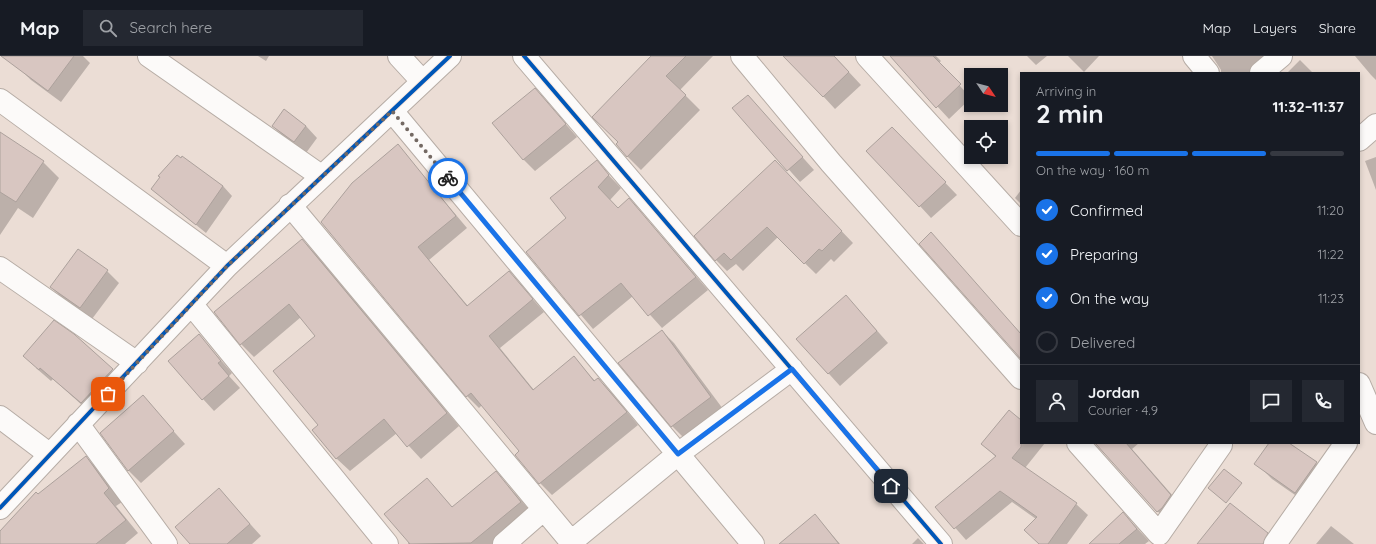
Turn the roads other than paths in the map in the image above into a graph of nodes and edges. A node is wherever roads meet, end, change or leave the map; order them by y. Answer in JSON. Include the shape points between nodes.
{"nodes":[{"id":1,"x":149,"y":56,"type":"edge"},
{"id":2,"x":399,"y":56,"type":"edge"},
{"id":3,"x":450,"y":56,"type":"edge"},
{"id":4,"x":524,"y":56,"type":"edge"},
{"id":5,"x":742,"y":56,"type":"edge"},
{"id":6,"x":867,"y":56,"type":"edge"},
{"id":7,"x":1194,"y":56,"type":"edge"},
{"id":8,"x":1281,"y":56,"type":"edge"},
{"id":9,"x":1207,"y":72,"type":"edge"},
{"id":10,"x":1262,"y":72,"type":"edge"},
{"id":11,"x":422,"y":81,"type":"junction"},
{"id":12,"x":0,"y":100,"type":"edge"},
{"id":13,"x":392,"y":111,"type":"junction"},
{"id":14,"x":1376,"y":125,"type":"edge"},
{"id":15,"x":1360,"y":139,"type":"edge"},
{"id":16,"x":321,"y":176,"type":"junction"},
{"id":17,"x":290,"y":205,"type":"junction"},
{"id":18,"x":1020,"y":225,"type":"edge"},
{"id":19,"x":227,"y":266,"type":"junction"},
{"id":20,"x":0,"y":268,"type":"edge"},
{"id":21,"x":192,"y":305,"type":"junction"},
{"id":22,"x":137,"y":363,"type":"junction"},
{"id":23,"x":792,"y":369,"type":"junction"},
{"id":24,"x":1020,"y":377,"type":"edge"},
{"id":25,"x":1360,"y":388,"type":"edge"},
{"id":26,"x":0,"y":417,"type":"edge"},
{"id":27,"x":1368,"y":418,"type":"edge"},
{"id":28,"x":78,"y":424,"type":"junction"},
{"id":29,"x":1079,"y":444,"type":"edge"},
{"id":30,"x":1221,"y":444,"type":"edge"},
{"id":31,"x":1345,"y":444,"type":"edge"},
{"id":32,"x":49,"y":454,"type":"junction"},
{"id":33,"x":678,"y":454,"type":"junction"},
{"id":34,"x":0,"y":508,"type":"edge"},
{"id":35,"x":544,"y":509,"type":"junction"},
{"id":36,"x":572,"y":543,"type":"edge"},
{"id":37,"x":166,"y":544,"type":"edge"},
{"id":38,"x":387,"y":544,"type":"edge"},
{"id":39,"x":504,"y":544,"type":"edge"},
{"id":40,"x":753,"y":544,"type":"edge"},
{"id":41,"x":941,"y":544,"type":"edge"},
{"id":42,"x":1275,"y":544,"type":"edge"}],
"edges":[{"from":1,"to":16,"type":"street"},
{"from":2,"to":11,"type":"street"},
{"from":3,"to":11,"type":"street"},
{"from":4,"to":23,"type":"street"},
{"from":5,"to":24,"type":"street","via":[[831,163]]},
{"from":6,"to":18,"type":"street"},
{"from":7,"to":9,"type":"street"},
{"from":8,"to":10,"type":"street"},
{"from":11,"to":13,"type":"street"},
{"from":12,"to":19,"type":"street"},
{"from":13,"to":16,"type":"street"},
{"from":13,"to":33,"type":"street"},
{"from":14,"to":15,"type":"street"},
{"from":16,"to":17,"type":"street"},
{"from":17,"to":19,"type":"street"},
{"from":17,"to":35,"type":"street"},
{"from":19,"to":21,"type":"street"},
{"from":20,"to":22,"type":"street"},
{"from":21,"to":22,"type":"street"},
{"from":21,"to":38,"type":"street"},
{"from":22,"to":28,"type":"street"},
{"from":23,"to":33,"type":"street"},
{"from":23,"to":41,"type":"street"},
{"from":25,"to":27,"type":"street"},
{"from":26,"to":32,"type":"street"},
{"from":28,"to":32,"type":"street"},
{"from":28,"to":37,"type":"street"},
{"from":29,"to":30,"type":"street","via":[[1159,534]]},
{"from":31,"to":42,"type":"street"},
{"from":32,"to":34,"type":"street"},
{"from":33,"to":36,"type":"street"},
{"from":33,"to":40,"type":"street"},
{"from":35,"to":36,"type":"street"},
{"from":35,"to":39,"type":"street"}]}
